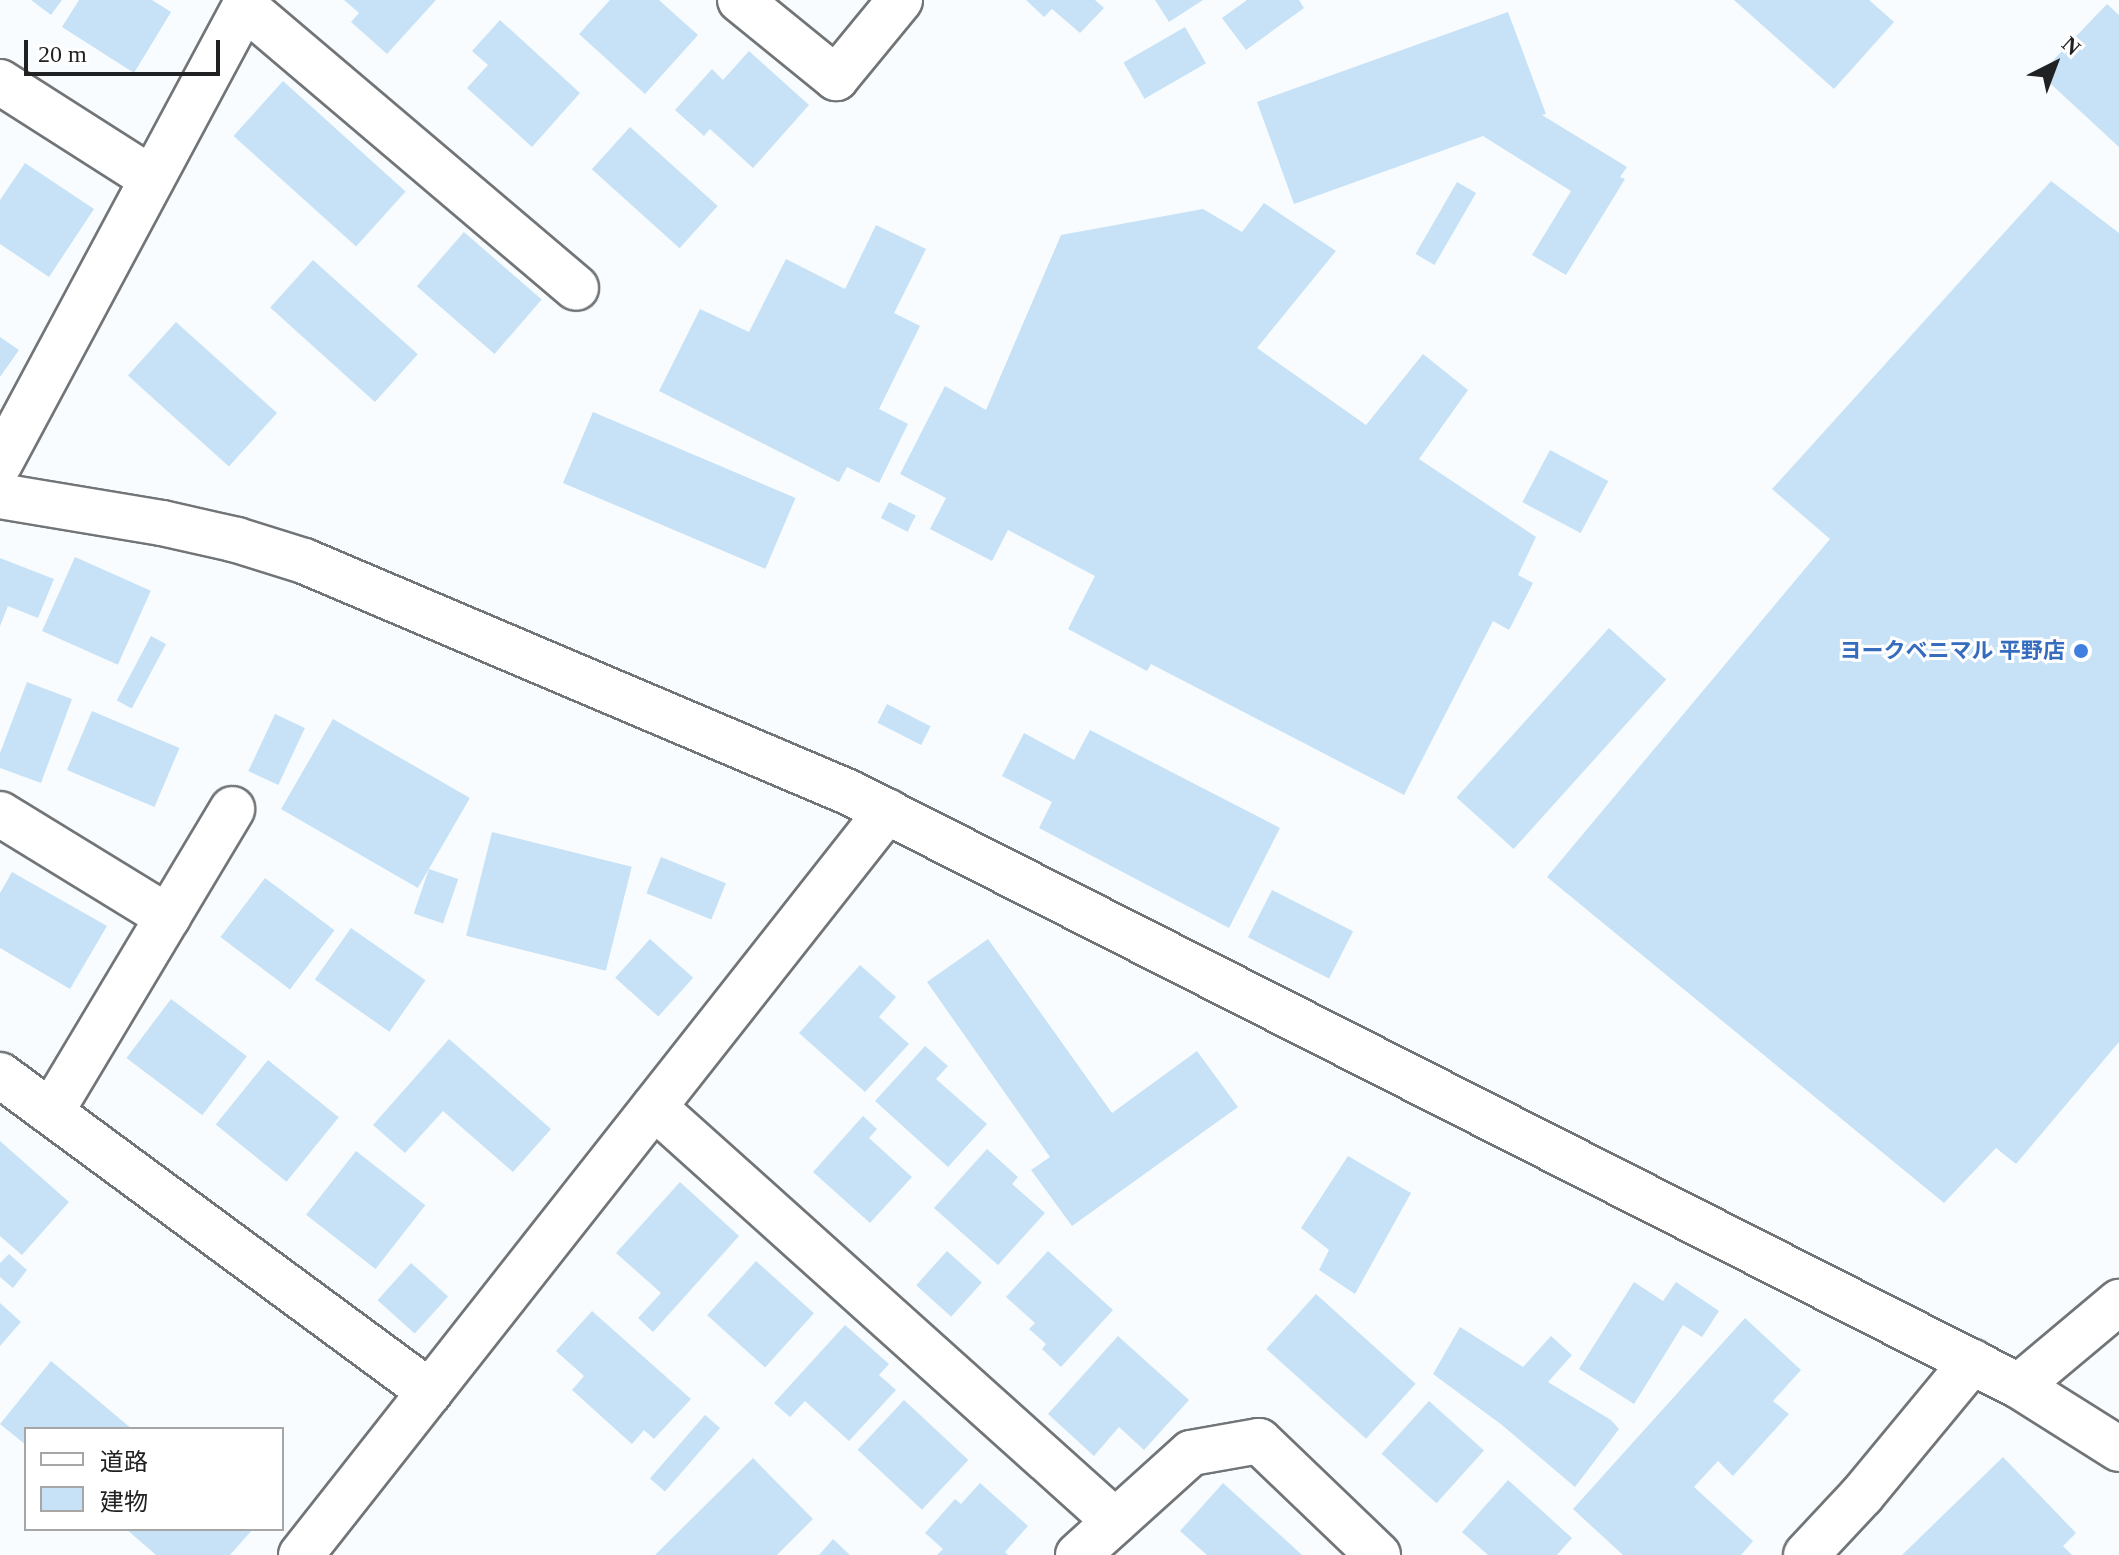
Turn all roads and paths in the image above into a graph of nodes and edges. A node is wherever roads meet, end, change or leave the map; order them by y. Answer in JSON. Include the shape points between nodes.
{"nodes":[{"id":1,"x":740,"y":0,"type":"edge"},
{"id":2,"x":900,"y":0,"type":"edge"},
{"id":3,"x":246,"y":3,"type":"edge"},
{"id":4,"x":0,"y":82,"type":"edge"},
{"id":5,"x":152,"y":179,"type":"junction"},
{"id":6,"x":576,"y":288,"type":"dead end"},
{"id":7,"x":0,"y":463,"type":"edge"},
{"id":8,"x":0,"y":496,"type":"edge"},
{"id":9,"x":232,"y":809,"type":"dead end"},
{"id":10,"x":887,"y":811,"type":"junction"},
{"id":11,"x":0,"y":814,"type":"edge"},
{"id":12,"x":168,"y":917,"type":"junction"},
{"id":13,"x":0,"y":1075,"type":"edge"},
{"id":14,"x":654,"y":1107,"type":"junction"},
{"id":15,"x":51,"y":1112,"type":"junction"},
{"id":16,"x":2119,"y":1302,"type":"edge"},
{"id":17,"x":1972,"y":1362,"type":"junction"},
{"id":18,"x":2019,"y":1386,"type":"junction"},
{"id":19,"x":430,"y":1392,"type":"junction"},
{"id":20,"x":2119,"y":1449,"type":"edge"},
{"id":21,"x":1115,"y":1521,"type":"junction"},
{"id":22,"x":301,"y":1555,"type":"edge"},
{"id":23,"x":1078,"y":1555,"type":"edge"},
{"id":24,"x":1378,"y":1555,"type":"edge"},
{"id":25,"x":1806,"y":1555,"type":"edge"}],
"edges":[{"from":1,"to":2,"type":"street","via":[[836,78]]},
{"from":3,"to":5,"type":"street"},
{"from":3,"to":6,"type":"street"},
{"from":4,"to":5,"type":"street"},
{"from":5,"to":7,"type":"street"},
{"from":8,"to":10,"type":"street","via":[[162,523],[304,561]]},
{"from":9,"to":12,"type":"street"},
{"from":10,"to":14,"type":"street"},
{"from":10,"to":17,"type":"street"},
{"from":11,"to":12,"type":"street"},
{"from":12,"to":15,"type":"street"},
{"from":13,"to":15,"type":"street"},
{"from":14,"to":19,"type":"street"},
{"from":14,"to":21,"type":"street"},
{"from":15,"to":19,"type":"street"},
{"from":16,"to":18,"type":"street"},
{"from":17,"to":18,"type":"street"},
{"from":17,"to":25,"type":"street"},
{"from":18,"to":20,"type":"street"},
{"from":19,"to":22,"type":"street"},
{"from":21,"to":23,"type":"street"},
{"from":21,"to":24,"type":"street","via":[[1191,1453],[1259,1441]]}]}
